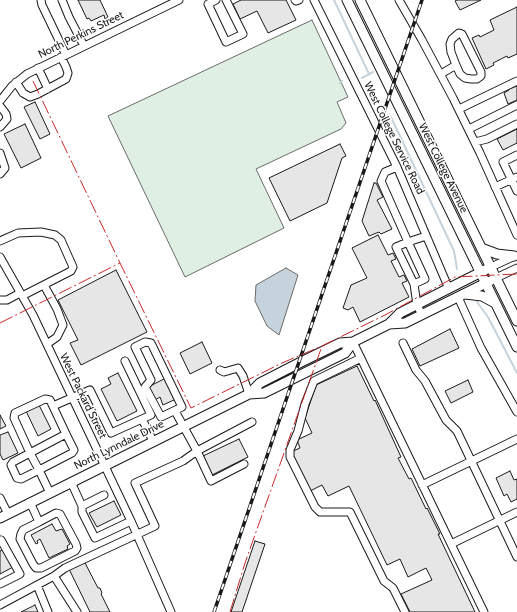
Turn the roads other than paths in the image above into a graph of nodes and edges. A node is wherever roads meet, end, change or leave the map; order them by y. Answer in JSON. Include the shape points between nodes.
{"nodes":[{"id":1,"x":41,"y":0,"type":"edge"},
{"id":2,"x":62,"y":0,"type":"edge"},
{"id":3,"x":179,"y":0,"type":"edge"},
{"id":4,"x":216,"y":0,"type":"edge"},
{"id":5,"x":226,"y":0,"type":"edge"},
{"id":6,"x":296,"y":0,"type":"edge"},
{"id":7,"x":299,"y":0,"type":"edge"},
{"id":8,"x":314,"y":0,"type":"edge"},
{"id":9,"x":347,"y":0,"type":"edge"},
{"id":10,"x":360,"y":0,"type":"edge"},
{"id":11,"x":399,"y":0,"type":"edge"},
{"id":12,"x":84,"y":46,"type":"junction"},
{"id":13,"x":64,"y":56,"type":"junction"},
{"id":14,"x":456,"y":65,"type":"junction"},
{"id":15,"x":38,"y":68,"type":"junction"},
{"id":16,"x":441,"y":74,"type":"junction"},
{"id":17,"x":517,"y":81,"type":"edge"},
{"id":18,"x":16,"y":82,"type":"junction"},
{"id":19,"x":48,"y":89,"type":"junction"},
{"id":20,"x":0,"y":101,"type":"edge"},
{"id":21,"x":517,"y":105,"type":"edge"},
{"id":22,"x":0,"y":106,"type":"edge"},
{"id":23,"x":459,"y":109,"type":"junction"},
{"id":24,"x":517,"y":124,"type":"edge"},
{"id":25,"x":0,"y":127,"type":"edge"},
{"id":26,"x":469,"y":130,"type":"junction"},
{"id":27,"x":475,"y":142,"type":"junction"},
{"id":28,"x":0,"y":153,"type":"edge"},
{"id":29,"x":517,"y":156,"type":"edge"},
{"id":30,"x":397,"y":166,"type":"junction"},
{"id":31,"x":0,"y":174,"type":"edge"},
{"id":32,"x":514,"y":178,"type":"edge"},
{"id":33,"x":496,"y":187,"type":"junction"},
{"id":34,"x":517,"y":191,"type":"edge"},
{"id":35,"x":517,"y":235,"type":"edge"},
{"id":36,"x":426,"y":236,"type":"junction"},
{"id":37,"x":0,"y":240,"type":"edge"},
{"id":38,"x":408,"y":242,"type":"junction"},
{"id":39,"x":481,"y":248,"type":"junction"},
{"id":40,"x":515,"y":255,"type":"edge"},
{"id":41,"x":0,"y":257,"type":"edge"},
{"id":42,"x":491,"y":267,"type":"junction"},
{"id":43,"x":517,"y":268,"type":"edge"},
{"id":44,"x":481,"y":272,"type":"junction"},
{"id":45,"x":496,"y":278,"type":"junction"},
{"id":46,"x":486,"y":283,"type":"junction"},
{"id":47,"x":414,"y":284,"type":"junction"},
{"id":48,"x":44,"y":285,"type":"junction"},
{"id":49,"x":449,"y":289,"type":"junction"},
{"id":50,"x":21,"y":294,"type":"junction"},
{"id":51,"x":461,"y":296,"type":"junction"},
{"id":52,"x":0,"y":300,"type":"edge"},
{"id":53,"x":495,"y":303,"type":"junction"},
{"id":54,"x":417,"y":305,"type":"junction"},
{"id":55,"x":422,"y":316,"type":"junction"},
{"id":56,"x":517,"y":320,"type":"edge"},
{"id":57,"x":390,"y":324,"type":"junction"},
{"id":58,"x":353,"y":342,"type":"junction"},
{"id":59,"x":402,"y":343,"type":"dead end"},
{"id":60,"x":47,"y":344,"type":"junction"},
{"id":61,"x":517,"y":347,"type":"edge"},
{"id":62,"x":361,"y":358,"type":"junction"},
{"id":63,"x":125,"y":361,"type":"dead end"},
{"id":64,"x":220,"y":370,"type":"dead end"},
{"id":65,"x":249,"y":394,"type":"junction"},
{"id":66,"x":72,"y":398,"type":"junction"},
{"id":67,"x":53,"y":406,"type":"junction"},
{"id":68,"x":175,"y":411,"type":"junction"},
{"id":69,"x":517,"y":412,"type":"edge"},
{"id":70,"x":142,"y":419,"type":"junction"},
{"id":71,"x":252,"y":422,"type":"dead end"},
{"id":72,"x":183,"y":427,"type":"junction"},
{"id":73,"x":66,"y":434,"type":"junction"},
{"id":74,"x":517,"y":439,"type":"edge"},
{"id":75,"x":153,"y":441,"type":"junction"},
{"id":76,"x":197,"y":451,"type":"junction"},
{"id":77,"x":30,"y":453,"type":"junction"},
{"id":78,"x":472,"y":461,"type":"junction"},
{"id":79,"x":244,"y":464,"type":"dead end"},
{"id":80,"x":105,"y":465,"type":"junction"},
{"id":81,"x":39,"y":470,"type":"junction"},
{"id":82,"x":71,"y":482,"type":"junction"},
{"id":83,"x":422,"y":485,"type":"junction"},
{"id":84,"x":50,"y":492,"type":"junction"},
{"id":85,"x":104,"y":495,"type":"dead end"},
{"id":86,"x":0,"y":498,"type":"edge"},
{"id":87,"x":30,"y":502,"type":"junction"},
{"id":88,"x":82,"y":506,"type":"junction"},
{"id":89,"x":517,"y":512,"type":"edge"},
{"id":90,"x":4,"y":516,"type":"edge"},
{"id":91,"x":500,"y":520,"type":"junction"},
{"id":92,"x":131,"y":521,"type":"junction"},
{"id":93,"x":39,"y":522,"type":"junction"},
{"id":94,"x":137,"y":534,"type":"junction"},
{"id":95,"x":0,"y":539,"type":"edge"},
{"id":96,"x":451,"y":544,"type":"junction"},
{"id":97,"x":517,"y":557,"type":"edge"},
{"id":98,"x":54,"y":576,"type":"junction"},
{"id":99,"x":0,"y":584,"type":"edge"},
{"id":100,"x":37,"y":585,"type":"junction"},
{"id":101,"x":0,"y":606,"type":"edge"},
{"id":102,"x":48,"y":612,"type":"edge"},
{"id":103,"x":77,"y":612,"type":"edge"},
{"id":104,"x":171,"y":612,"type":"edge"},
{"id":105,"x":405,"y":612,"type":"edge"},
{"id":106,"x":484,"y":612,"type":"edge"}],
"edges":[{"from":1,"to":13,"type":"street"},
{"from":2,"to":12,"type":"street"},
{"from":3,"to":12,"type":"street","name":"North Perkins Street"},
{"from":4,"to":5,"type":"street","via":[[208,4],[226,42],[243,34]]},
{"from":6,"to":7,"type":"street"},
{"from":8,"to":30,"type":"street","name":"West College Service Road"},
{"from":9,"to":44,"type":"main road","name":"West College Avenue"},
{"from":10,"to":39,"type":"main road","name":"West College Avenue"},
{"from":11,"to":16,"type":"street"},
{"from":12,"to":13,"type":"street","name":"North Perkins Street"},
{"from":13,"to":15,"type":"street","name":"North Perkins Street"},
{"from":13,"to":19,"type":"street","via":[[68,73],[66,79]]},
{"from":14,"to":14,"type":"street","via":[[450,44],[459,33],[462,34],[481,76],[478,79],[465,78]]},
{"from":14,"to":16,"type":"street"},
{"from":15,"to":18,"type":"street","name":"North Perkins Street"},
{"from":15,"to":19,"type":"street"},
{"from":16,"to":23,"type":"street"},
{"from":17,"to":23,"type":"street"},
{"from":18,"to":19,"type":"street","via":[[23,93],[30,97]]},
{"from":18,"to":20,"type":"street","name":"North Perkins Street"},
{"from":21,"to":26,"type":"street"},
{"from":22,"to":25,"type":"street","via":[[7,119]]},
{"from":23,"to":26,"type":"street"},
{"from":24,"to":27,"type":"street"},
{"from":26,"to":27,"type":"street"},
{"from":27,"to":33,"type":"street"},
{"from":28,"to":31,"type":"street","via":[[5,168]]},
{"from":29,"to":32,"type":"street","via":[[504,162]]},
{"from":30,"to":36,"type":"street","name":"West College Service Road"},
{"from":30,"to":38,"type":"street","via":[[385,172],[381,181]]},
{"from":32,"to":33,"type":"street"},
{"from":32,"to":34,"type":"street"},
{"from":33,"to":35,"type":"street"},
{"from":36,"to":38,"type":"street"},
{"from":36,"to":49,"type":"street","name":"West College Service Road"},
{"from":37,"to":48,"type":"street","via":[[18,233],[41,232],[55,235],[61,240],[73,267],[71,271]]},
{"from":38,"to":47,"type":"street","via":[[425,279]]},
{"from":38,"to":47,"type":"street","via":[[396,247]]},
{"from":39,"to":40,"type":"main road","via":[[497,254]]},
{"from":39,"to":42,"type":"main road","name":"West College Avenue"},
{"from":40,"to":42,"type":"street"},
{"from":41,"to":50,"type":"street","name":"West Packard Street"},
{"from":42,"to":44,"type":"main road","name":"North Lynndale Drive"},
{"from":42,"to":45,"type":"main road","name":"West College Avenue"},
{"from":43,"to":45,"type":"street"},
{"from":44,"to":46,"type":"main road","name":"West College Avenue"},
{"from":44,"to":49,"type":"main road","name":"North Lynndale Drive"},
{"from":45,"to":46,"type":"main road","name":"North Lynndale Drive"},
{"from":45,"to":56,"type":"main road","name":"West College Avenue"},
{"from":46,"to":51,"type":"main road","name":"North Lynndale Drive"},
{"from":46,"to":53,"type":"main road","name":"West College Avenue"},
{"from":47,"to":54,"type":"street"},
{"from":48,"to":50,"type":"street"},
{"from":48,"to":60,"type":"street","via":[[63,325],[57,337]]},
{"from":49,"to":54,"type":"main road","name":"North Lynndale Drive"},
{"from":50,"to":52,"type":"street"},
{"from":50,"to":60,"type":"street","name":"West Packard Street"},
{"from":51,"to":53,"type":"main road","via":[[482,296]]},
{"from":51,"to":55,"type":"main road","name":"North Lynndale Drive"},
{"from":51,"to":69,"type":"street","via":[[481,348]]},
{"from":53,"to":61,"type":"main road","name":"West College Avenue"},
{"from":54,"to":55,"type":"street"},
{"from":54,"to":57,"type":"main road","name":"North Lynndale Drive","via":[[400,313]]},
{"from":55,"to":57,"type":"main road","name":"North Lynndale Drive","via":[[405,323]]},
{"from":57,"to":58,"type":"main road","name":"North Lynndale Drive"},
{"from":58,"to":62,"type":"street"},
{"from":58,"to":65,"type":"main road","name":"North Lynndale Drive","via":[[340,343],[299,363],[260,383]]},
{"from":59,"to":78,"type":"street","via":[[446,420],[457,430]]},
{"from":60,"to":66,"type":"street","name":"West Packard Street"},
{"from":62,"to":83,"type":"street"},
{"from":62,"to":105,"type":"street","via":[[314,381],[290,450],[290,457],[320,512],[350,512],[384,580],[393,588]]},
{"from":63,"to":70,"type":"street","via":[[151,415]]},
{"from":64,"to":65,"type":"street","via":[[224,372],[238,368]]},
{"from":65,"to":72,"type":"main road","name":"North Lynndale Drive"},
{"from":66,"to":67,"type":"street"},
{"from":66,"to":70,"type":"street","via":[[90,390],[111,433]]},
{"from":66,"to":80,"type":"street","name":"West Packard Street"},
{"from":67,"to":73,"type":"street"},
{"from":67,"to":77,"type":"street","via":[[50,400],[45,399],[15,413],[14,418]]},
{"from":68,"to":68,"type":"street","via":[[182,407],[151,343],[145,342],[135,347],[151,380],[145,387],[161,418]]},
{"from":68,"to":72,"type":"street"},
{"from":70,"to":75,"type":"street"},
{"from":71,"to":76,"type":"street"},
{"from":72,"to":75,"type":"main road","name":"North Lynndale Drive"},
{"from":72,"to":76,"type":"street"},
{"from":73,"to":77,"type":"street"},
{"from":73,"to":81,"type":"street","via":[[74,450],[72,453]]},
{"from":74,"to":78,"type":"street"},
{"from":75,"to":80,"type":"main road","name":"North Lynndale Drive"},
{"from":76,"to":79,"type":"street","via":[[211,481]]},
{"from":76,"to":94,"type":"street","via":[[182,461],[135,483],[155,526]]},
{"from":77,"to":81,"type":"street"},
{"from":77,"to":81,"type":"street","via":[[11,465],[21,479]]},
{"from":78,"to":83,"type":"street"},
{"from":78,"to":91,"type":"street"},
{"from":80,"to":82,"type":"main road","name":"North Lynndale Drive"},
{"from":80,"to":92,"type":"street","name":"West Packard Street"},
{"from":81,"to":84,"type":"street"},
{"from":82,"to":84,"type":"main road","name":"North Lynndale Drive"},
{"from":82,"to":88,"type":"street"},
{"from":83,"to":96,"type":"street"},
{"from":84,"to":87,"type":"main road","name":"North Lynndale Drive"},
{"from":85,"to":88,"type":"street"},
{"from":86,"to":90,"type":"street"},
{"from":87,"to":90,"type":"main road","name":"North Lynndale Drive"},
{"from":87,"to":93,"type":"street"},
{"from":88,"to":92,"type":"street","via":[[82,512],[95,538]]},
{"from":89,"to":91,"type":"street"},
{"from":91,"to":96,"type":"street"},
{"from":91,"to":97,"type":"street"},
{"from":92,"to":94,"type":"street","name":"West Packard Street"},
{"from":93,"to":93,"type":"street","via":[[23,530],[20,539],[36,568],[75,551],[76,544],[60,514],[56,513]]},
{"from":94,"to":98,"type":"street","via":[[65,568]]},
{"from":94,"to":104,"type":"street","name":"West Packard Street"},
{"from":95,"to":99,"type":"street","via":[[20,574]]},
{"from":96,"to":106,"type":"street"},
{"from":98,"to":100,"type":"street"},
{"from":98,"to":103,"type":"street"},
{"from":100,"to":101,"type":"street"},
{"from":100,"to":102,"type":"street"}]}
